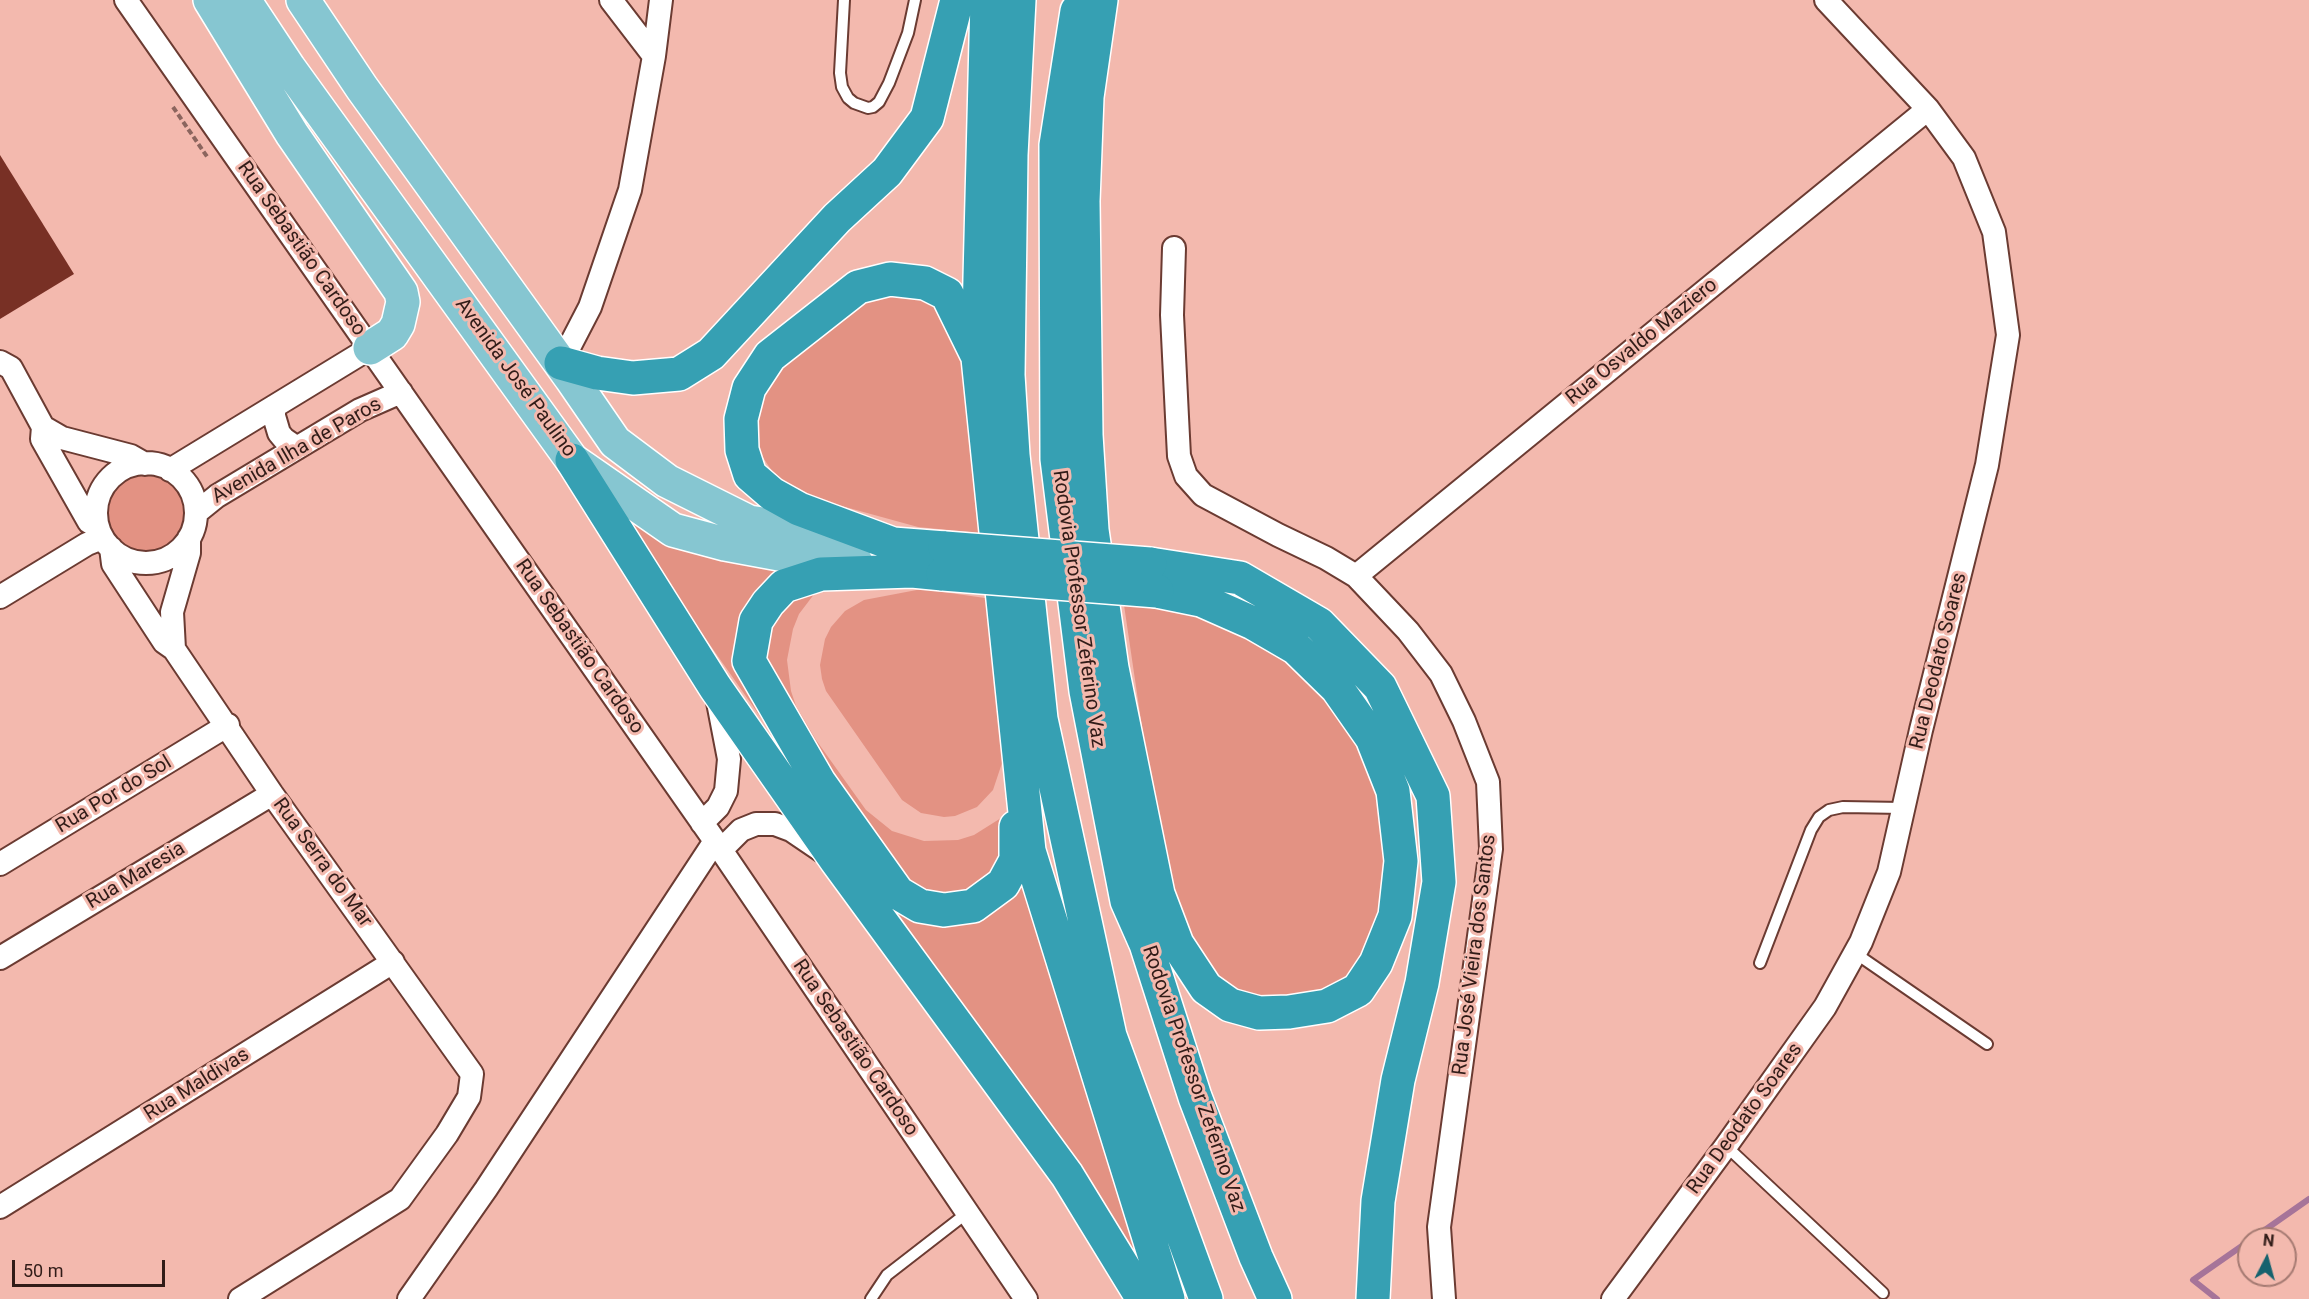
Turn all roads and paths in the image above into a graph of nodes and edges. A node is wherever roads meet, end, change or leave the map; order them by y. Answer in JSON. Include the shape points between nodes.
{"nodes":[{"id":1,"x":126,"y":0,"type":"edge"},
{"id":2,"x":210,"y":0,"type":"edge"},
{"id":3,"x":222,"y":0,"type":"edge"},
{"id":4,"x":244,"y":0,"type":"edge"},
{"id":5,"x":303,"y":0,"type":"edge"},
{"id":6,"x":317,"y":0,"type":"edge"},
{"id":7,"x":611,"y":0,"type":"edge"},
{"id":8,"x":661,"y":0,"type":"edge"},
{"id":9,"x":844,"y":0,"type":"edge"},
{"id":10,"x":915,"y":0,"type":"edge"},
{"id":11,"x":957,"y":0,"type":"edge"},
{"id":12,"x":987,"y":0,"type":"edge"},
{"id":13,"x":1019,"y":0,"type":"edge"},
{"id":14,"x":1078,"y":0,"type":"edge"},
{"id":15,"x":1101,"y":0,"type":"edge"},
{"id":16,"x":1826,"y":0,"type":"edge"},
{"id":17,"x":333,"y":44,"type":"junction"},
{"id":18,"x":654,"y":56,"type":"junction"},
{"id":19,"x":289,"y":68,"type":"junction"},
{"id":20,"x":1928,"y":109,"type":"junction"},
{"id":21,"x":1174,"y":248,"type":"dead end"},
{"id":22,"x":370,"y":348,"type":"junction"},
{"id":23,"x":978,"y":358,"type":"junction"},
{"id":24,"x":0,"y":362,"type":"edge"},
{"id":25,"x":561,"y":363,"type":"junction"},
{"id":26,"x":401,"y":392,"type":"junction"},
{"id":27,"x":274,"y":407,"type":"junction"},
{"id":28,"x":43,"y":427,"type":"junction"},
{"id":29,"x":297,"y":448,"type":"junction"},
{"id":30,"x":572,"y":460,"type":"junction"},
{"id":31,"x":145,"y":464,"type":"junction"},
{"id":32,"x":170,"y":470,"type":"junction"},
{"id":33,"x":196,"y":513,"type":"junction"},
{"id":34,"x":103,"y":538,"type":"junction"},
{"id":35,"x":189,"y":538,"type":"junction"},
{"id":36,"x":893,"y":544,"type":"junction"},
{"id":37,"x":934,"y":564,"type":"junction"},
{"id":38,"x":1356,"y":576,"type":"junction"},
{"id":39,"x":1154,"y":578,"type":"junction"},
{"id":40,"x":0,"y":597,"type":"edge"},
{"id":41,"x":174,"y":649,"type":"junction"},
{"id":42,"x":715,"y":687,"type":"junction"},
{"id":43,"x":228,"y":725,"type":"junction"},
{"id":44,"x":1018,"y":745,"type":"junction"},
{"id":45,"x":273,"y":794,"type":"junction"},
{"id":46,"x":1903,"y":808,"type":"junction"},
{"id":47,"x":712,"y":838,"type":"junction"},
{"id":48,"x":836,"y":860,"type":"junction"},
{"id":49,"x":0,"y":864,"type":"edge"},
{"id":50,"x":1855,"y":953,"type":"junction"},
{"id":51,"x":0,"y":958,"type":"edge"},
{"id":52,"x":393,"y":962,"type":"junction"},
{"id":53,"x":1760,"y":963,"type":"dead end"},
{"id":54,"x":1987,"y":1044,"type":"dead end"},
{"id":55,"x":1726,"y":1146,"type":"junction"},
{"id":56,"x":0,"y":1208,"type":"edge"},
{"id":57,"x":967,"y":1214,"type":"junction"},
{"id":58,"x":1883,"y":1293,"type":"dead end"},
{"id":59,"x":240,"y":1299,"type":"edge"},
{"id":60,"x":409,"y":1299,"type":"edge"},
{"id":61,"x":871,"y":1299,"type":"edge"},
{"id":62,"x":1026,"y":1299,"type":"edge"},
{"id":63,"x":1143,"y":1299,"type":"edge"},
{"id":64,"x":1168,"y":1299,"type":"edge"},
{"id":65,"x":1206,"y":1299,"type":"edge"},
{"id":66,"x":1275,"y":1299,"type":"edge"},
{"id":67,"x":1373,"y":1299,"type":"edge"},
{"id":68,"x":1444,"y":1299,"type":"edge"},
{"id":69,"x":1613,"y":1299,"type":"edge"}],
"edges":[{"from":1,"to":22,"type":"street","name":"Rua Sebastião Cardoso"},
{"from":2,"to":22,"type":"main road","via":[[292,134],[401,292],[398,324],[392,334]]},
{"from":3,"to":19,"type":"main road"},
{"from":4,"to":19,"type":"main road","name":"Avenida José Paulino"},
{"from":5,"to":17,"type":"main road"},
{"from":6,"to":17,"type":"main road"},
{"from":7,"to":18,"type":"street"},
{"from":8,"to":18,"type":"street"},
{"from":9,"to":10,"type":"lane","via":[[842,87],[854,103],[868,108],[879,102],[889,83],[908,33]]},
{"from":11,"to":25,"type":"highway","via":[[927,118],[887,172],[837,219],[711,354],[679,374],[633,378]]},
{"from":12,"to":23,"type":"highway"},
{"from":13,"to":65,"type":"highway","via":[[1011,155],[1008,375],[1012,455],[1041,719],[1110,1036]]},
{"from":14,"to":66,"type":"highway","name":"Rodovia Professor Zeferino Vaz","via":[[1056,145],[1057,447],[1086,691],[1127,901],[1146,944],[1195,1097]]},
{"from":15,"to":39,"type":"highway","via":[[1087,97],[1083,201],[1086,435],[1092,530],[1112,668],[1158,894],[1177,944],[1206,988],[1230,1005],[1259,1013],[1327,1006],[1358,990],[1376,963],[1395,916],[1401,861],[1393,791],[1372,738],[1337,688],[1296,648],[1253,623]]},
{"from":16,"to":20,"type":"street","name":"Rua Deodato Soares"},
{"from":17,"to":25,"type":"main road"},
{"from":18,"to":25,"type":"street","via":[[630,190],[590,307]]},
{"from":19,"to":30,"type":"main road","name":"Avenida José Paulino"},
{"from":20,"to":38,"type":"street","name":"Rua Osvaldo Maziero"},
{"from":20,"to":46,"type":"street","name":"Rua Deodato Soares","via":[[1964,158],[1994,232],[2008,335],[1987,465]]},
{"from":21,"to":38,"type":"street","name":"Rua José Vieira dos Santos","via":[[1172,315],[1179,456],[1186,476],[1203,495]]},
{"from":22,"to":26,"type":"street","name":"Rua Sebastião Cardoso"},
{"from":22,"to":27,"type":"street"},
{"from":23,"to":36,"type":"highway","via":[[947,294],[925,283],[890,279],[858,287],[770,356],[749,388],[741,419],[742,450],[750,475],[772,494],[799,508]]},
{"from":23,"to":44,"type":"highway"},
{"from":24,"to":28,"type":"street","name":"Rua Serra do Mar","via":[[11,368]]},
{"from":25,"to":36,"type":"main road","via":[[615,442],[667,481],[749,522]]},
{"from":26,"to":29,"type":"street","name":"Avenida Ilha de Paros","via":[[360,410]]},
{"from":26,"to":47,"type":"street","name":"Rua Sebastião Cardoso"},
{"from":27,"to":29,"type":"street","via":[[279,433]]},
{"from":27,"to":32,"type":"street"},
{"from":28,"to":31,"type":"street","via":[[62,438],[131,456]]},
{"from":28,"to":34,"type":"street","name":"Rua Serra do Mar","via":[[42,440],[89,522]]},
{"from":29,"to":33,"type":"street","name":"Avenida Ilha de Paros"},
{"from":30,"to":37,"type":"main road","name":"Avenida José Paulino","via":[[673,530],[790,556]]},
{"from":30,"to":42,"type":"highway"},
{"from":31,"to":32,"type":"street"},
{"from":31,"to":34,"type":"street","via":[[132,465],[110,478],[97,501]]},
{"from":32,"to":33,"type":"street","via":[[189,488]]},
{"from":33,"to":35,"type":"street"},
{"from":34,"to":35,"type":"street","via":[[121,556],[146,563],[171,556]]},
{"from":34,"to":40,"type":"street"},
{"from":34,"to":41,"type":"street","name":"Rua Serra do Mar","via":[[113,564],[164,642]]},
{"from":35,"to":41,"type":"street","via":[[189,553],[172,612]]},
{"from":36,"to":37,"type":"highway"},
{"from":37,"to":39,"type":"highway","bridge":true},
{"from":37,"to":44,"type":"highway","via":[[820,574],[784,586],[756,621],[749,661],[819,782],[898,893],[920,906],[944,910],[973,906],[1003,884],[1016,860],[1014,761]]},
{"from":38,"to":68,"type":"street","name":"Rua José Vieira dos Santos","via":[[1408,631],[1441,674],[1488,782],[1491,849],[1439,1227]]},
{"from":39,"to":67,"type":"highway","via":[[1240,578],[1319,624],[1380,687],[1433,796],[1439,882],[1422,983],[1398,1080],[1380,1190]]},
{"from":41,"to":43,"type":"street","name":"Rua Serra do Mar"},
{"from":42,"to":47,"type":"street","via":[[729,759],[726,791],[718,807]]},
{"from":42,"to":48,"type":"highway"},
{"from":43,"to":45,"type":"street","name":"Rua Serra do Mar"},
{"from":43,"to":49,"type":"street","name":"Rua Por do Sol"},
{"from":44,"to":64,"type":"highway","via":[[1029,851]]},
{"from":45,"to":51,"type":"street","name":"Rua Maresia"},
{"from":45,"to":52,"type":"street","name":"Rua Serra do Mar"},
{"from":46,"to":50,"type":"street","name":"Rua Deodato Soares","via":[[1889,872]]},
{"from":46,"to":53,"type":"lane","via":[[1843,807],[1819,817]]},
{"from":47,"to":48,"type":"street","via":[[756,824],[775,824]]},
{"from":47,"to":57,"type":"street","name":"Rua Sebastião Cardoso"},
{"from":47,"to":60,"type":"street","via":[[486,1190]]},
{"from":48,"to":63,"type":"highway","via":[[1068,1175]]},
{"from":50,"to":54,"type":"lane"},
{"from":50,"to":55,"type":"street","name":"Rua Deodato Soares","via":[[1825,1007]]},
{"from":52,"to":56,"type":"street","name":"Rua Maldivas"},
{"from":52,"to":59,"type":"street","name":"Rua Serra do Mar","via":[[472,1074],[469,1096],[400,1199]]},
{"from":55,"to":58,"type":"lane"},
{"from":55,"to":69,"type":"street","name":"Rua Deodato Soares"},
{"from":57,"to":61,"type":"lane","via":[[887,1275]]},
{"from":57,"to":62,"type":"street","name":"Rua Sebastião Cardoso"}]}
